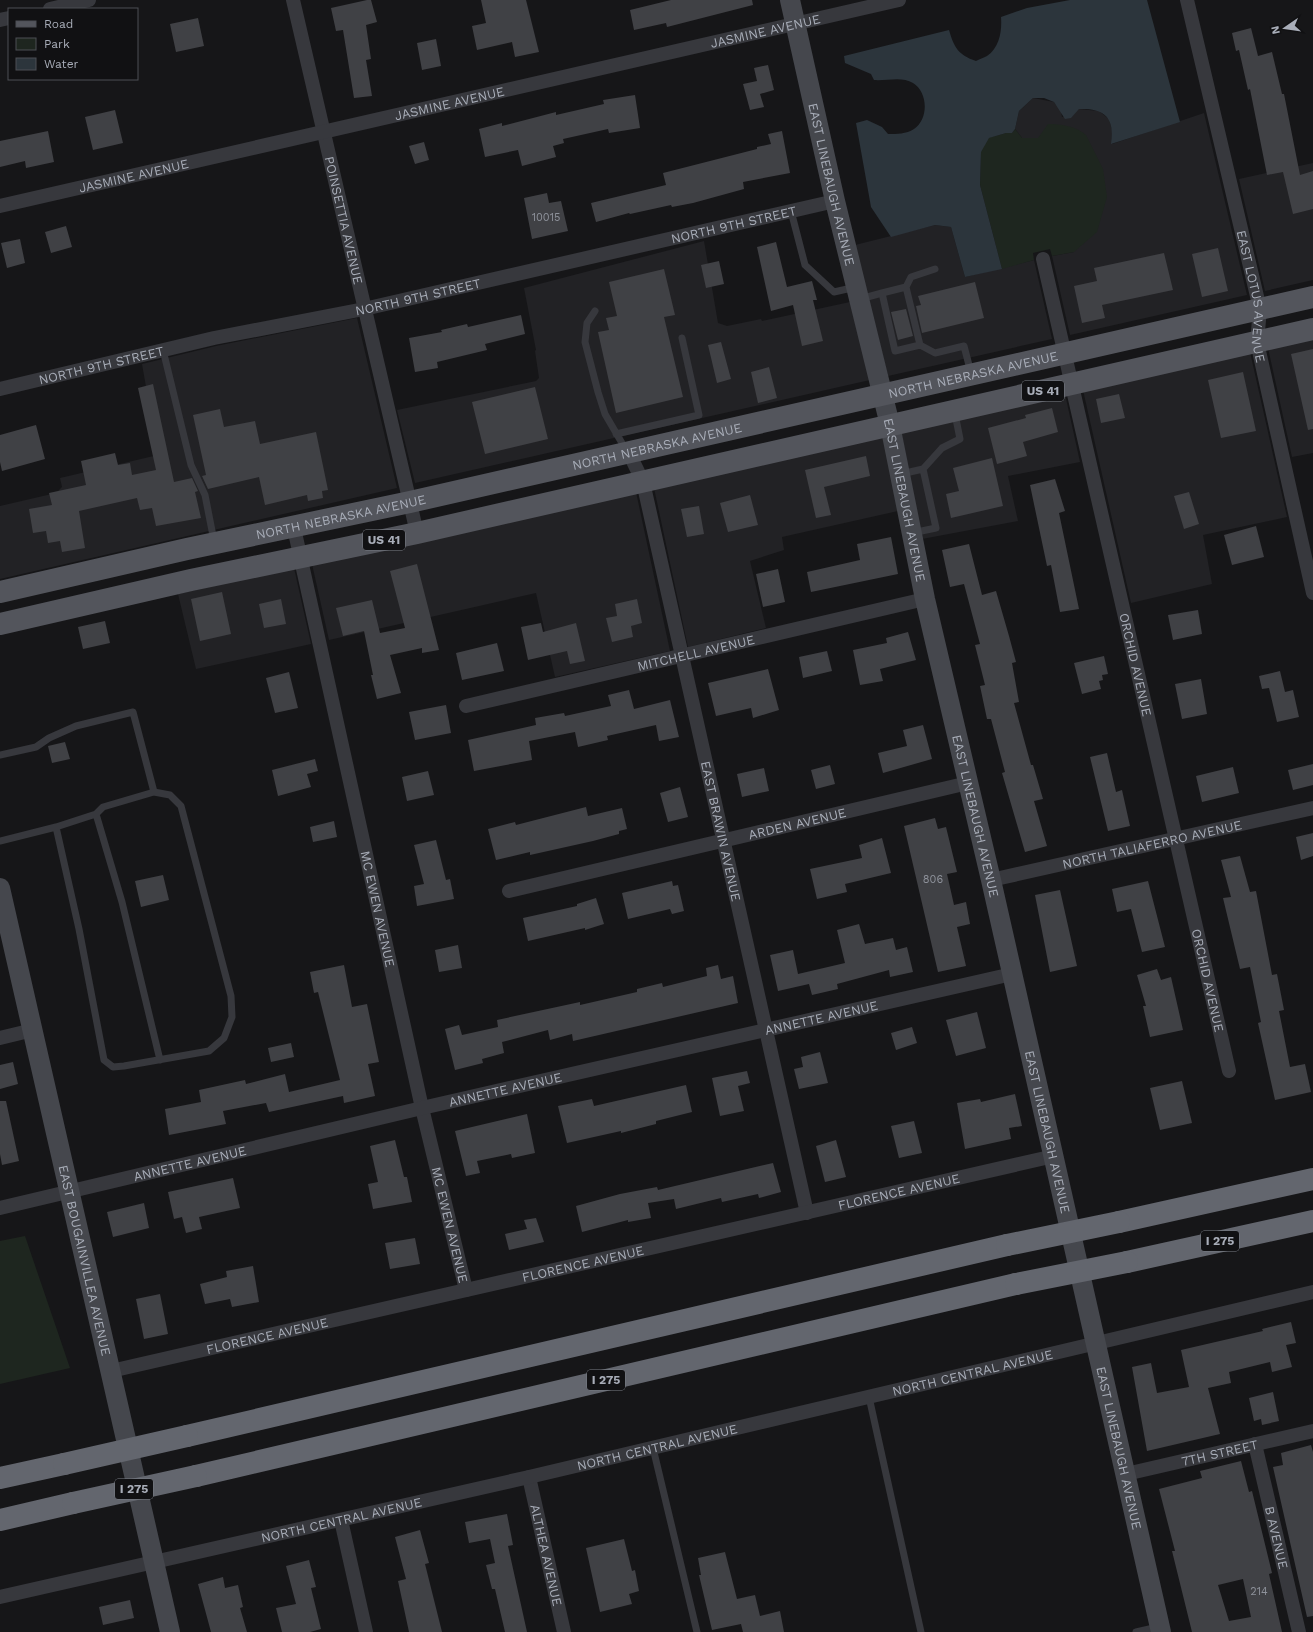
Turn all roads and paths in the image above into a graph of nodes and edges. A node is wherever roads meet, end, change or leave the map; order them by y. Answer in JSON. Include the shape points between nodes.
{"nodes":[{"id":1,"x":89,"y":0,"type":"edge"},
{"id":2,"x":293,"y":0,"type":"edge"},
{"id":3,"x":790,"y":0,"type":"edge"},
{"id":4,"x":898,"y":0,"type":"edge"},
{"id":5,"x":1188,"y":0,"type":"edge"},
{"id":6,"x":54,"y":8,"type":"edge"},
{"id":7,"x":795,"y":23,"type":"junction"},
{"id":8,"x":323,"y":132,"type":"junction"},
{"id":9,"x":834,"y":201,"type":"junction"},
{"id":10,"x":0,"y":206,"type":"edge"},
{"id":11,"x":791,"y":211,"type":"junction"},
{"id":12,"x":1043,"y":259,"type":"dead end"},
{"id":13,"x":935,"y":269,"type":"dead end"},
{"id":14,"x":906,"y":287,"type":"junction"},
{"id":15,"x":858,"y":293,"type":"junction"},
{"id":16,"x":882,"y":293,"type":"junction"},
{"id":17,"x":1313,"y":297,"type":"edge"},
{"id":18,"x":364,"y":309,"type":"junction"},
{"id":19,"x":595,"y":310,"type":"dead end"},
{"id":20,"x":1260,"y":310,"type":"junction"},
{"id":21,"x":1313,"y":329,"type":"edge"},
{"id":22,"x":682,"y":338,"type":"dead end"},
{"id":23,"x":1257,"y":342,"type":"junction"},
{"id":24,"x":920,"y":345,"type":"junction"},
{"id":25,"x":164,"y":350,"type":"junction"},
{"id":26,"x":1065,"y":354,"type":"junction"},
{"id":27,"x":971,"y":375,"type":"junction"},
{"id":28,"x":1072,"y":384,"type":"junction"},
{"id":29,"x":0,"y":389,"type":"edge"},
{"id":30,"x":883,"y":395,"type":"junction"},
{"id":31,"x":955,"y":411,"type":"junction"},
{"id":32,"x":699,"y":415,"type":"junction"},
{"id":33,"x":890,"y":426,"type":"junction"},
{"id":34,"x":616,"y":434,"type":"junction"},
{"id":35,"x":703,"y":436,"type":"junction"},
{"id":36,"x":629,"y":453,"type":"junction"},
{"id":37,"x":923,"y":469,"type":"junction"},
{"id":38,"x":900,"y":474,"type":"junction"},
{"id":39,"x":643,"y":482,"type":"junction"},
{"id":40,"x":410,"y":502,"type":"junction"},
{"id":41,"x":294,"y":528,"type":"junction"},
{"id":42,"x":912,"y":533,"type":"junction"},
{"id":43,"x":417,"y":534,"type":"junction"},
{"id":44,"x":215,"y":544,"type":"junction"},
{"id":45,"x":302,"y":558,"type":"junction"},
{"id":46,"x":0,"y":592,"type":"edge"},
{"id":47,"x":1313,"y":593,"type":"edge"},
{"id":48,"x":925,"y":599,"type":"junction"},
{"id":49,"x":0,"y":624,"type":"edge"},
{"id":50,"x":681,"y":657,"type":"junction"},
{"id":51,"x":466,"y":706,"type":"dead end"},
{"id":52,"x":0,"y":755,"type":"edge"},
{"id":53,"x":968,"y":783,"type":"junction"},
{"id":54,"x":154,"y":792,"type":"junction"},
{"id":55,"x":1313,"y":808,"type":"edge"},
{"id":56,"x":96,"y":814,"type":"junction"},
{"id":57,"x":56,"y":827,"type":"junction"},
{"id":58,"x":1176,"y":838,"type":"junction"},
{"id":59,"x":723,"y":840,"type":"junction"},
{"id":60,"x":0,"y":841,"type":"edge"},
{"id":61,"x":991,"y":880,"type":"junction"},
{"id":62,"x":0,"y":888,"type":"edge"},
{"id":63,"x":509,"y":891,"type":"dead end"},
{"id":64,"x":1012,"y":974,"type":"junction"},
{"id":65,"x":33,"y":1030,"type":"junction"},
{"id":66,"x":766,"y":1030,"type":"junction"},
{"id":67,"x":0,"y":1038,"type":"edge"},
{"id":68,"x":160,"y":1060,"type":"junction"},
{"id":69,"x":1229,"y":1071,"type":"dead end"},
{"id":70,"x":422,"y":1108,"type":"junction"},
{"id":71,"x":1054,"y":1156,"type":"junction"},
{"id":72,"x":1313,"y":1179,"type":"edge"},
{"id":73,"x":70,"y":1193,"type":"junction"},
{"id":74,"x":0,"y":1208,"type":"edge"},
{"id":75,"x":807,"y":1213,"type":"junction"},
{"id":76,"x":1313,"y":1221,"type":"edge"},
{"id":77,"x":466,"y":1290,"type":"junction"},
{"id":78,"x":1313,"y":1292,"type":"edge"},
{"id":79,"x":1096,"y":1344,"type":"junction"},
{"id":80,"x":111,"y":1371,"type":"junction"},
{"id":81,"x":869,"y":1397,"type":"junction"},
{"id":82,"x":1313,"y":1431,"type":"edge"},
{"id":83,"x":1255,"y":1444,"type":"junction"},
{"id":84,"x":653,"y":1448,"type":"junction"},
{"id":85,"x":1126,"y":1474,"type":"junction"},
{"id":86,"x":529,"y":1477,"type":"junction"},
{"id":87,"x":0,"y":1478,"type":"edge"},
{"id":88,"x":0,"y":1520,"type":"edge"},
{"id":89,"x":341,"y":1520,"type":"junction"},
{"id":90,"x":154,"y":1562,"type":"junction"},
{"id":91,"x":0,"y":1597,"type":"edge"},
{"id":92,"x":1161,"y":1629,"type":"edge"},
{"id":93,"x":170,"y":1632,"type":"edge"},
{"id":94,"x":366,"y":1632,"type":"edge"},
{"id":95,"x":564,"y":1632,"type":"edge"},
{"id":96,"x":698,"y":1632,"type":"edge"},
{"id":97,"x":921,"y":1632,"type":"edge"},
{"id":98,"x":1136,"y":1632,"type":"edge"},
{"id":99,"x":1299,"y":1632,"type":"edge"}],
"edges":[{"from":1,"to":6,"type":"street"},
{"from":2,"to":8,"type":"street","name":"POINSETTIA AVENUE"},
{"from":3,"to":7,"type":"street","name":"EAST LINEBAUGH AVENUE"},
{"from":4,"to":7,"type":"street","name":"JASMINE AVENUE"},
{"from":5,"to":20,"type":"street","name":"EAST LOTUS AVENUE"},
{"from":7,"to":8,"type":"street","name":"JASMINE AVENUE"},
{"from":7,"to":9,"type":"street","name":"EAST LINEBAUGH AVENUE"},
{"from":8,"to":10,"type":"street","name":"JASMINE AVENUE"},
{"from":8,"to":18,"type":"street","name":"POINSETTIA AVENUE"},
{"from":9,"to":11,"type":"street","name":"NORTH 9TH STREET"},
{"from":9,"to":15,"type":"street","name":"EAST LINEBAUGH AVENUE"},
{"from":11,"to":15,"type":"lane","via":[[805,265],[834,292]]},
{"from":11,"to":18,"type":"street","name":"NORTH 9TH STREET"},
{"from":12,"to":26,"type":"street","name":"ORCHID AVENUE"},
{"from":13,"to":14,"type":"lane","via":[[911,277]]},
{"from":14,"to":16,"type":"lane"},
{"from":14,"to":24,"type":"lane"},
{"from":15,"to":16,"type":"lane"},
{"from":15,"to":30,"type":"street","name":"EAST LINEBAUGH AVENUE"},
{"from":16,"to":24,"type":"lane","via":[[896,351]]},
{"from":17,"to":20,"type":"main road","name":"NORTH NEBRASKA AVENUE","number":"US 41"},
{"from":18,"to":25,"type":"street","name":"NORTH 9TH STREET"},
{"from":18,"to":40,"type":"street","name":"POINSETTIA AVENUE"},
{"from":19,"to":34,"type":"lane","via":[[587,323],[585,342],[605,414]]},
{"from":20,"to":23,"type":"street","name":"EAST LOTUS AVENUE"},
{"from":20,"to":26,"type":"main road","name":"NORTH NEBRASKA AVENUE","number":"US 41"},
{"from":21,"to":23,"type":"main road","number":"US 41"},
{"from":22,"to":32,"type":"lane"},
{"from":23,"to":28,"type":"main road","number":"US 41"},
{"from":23,"to":47,"type":"street","name":"EAST LOTUS AVENUE"},
{"from":24,"to":27,"type":"lane","via":[[935,353],[964,346]]},
{"from":25,"to":29,"type":"street","name":"NORTH 9TH STREET"},
{"from":25,"to":44,"type":"lane","via":[[191,465],[205,495]]},
{"from":26,"to":27,"type":"main road","name":"NORTH NEBRASKA AVENUE","number":"US 41"},
{"from":26,"to":28,"type":"street","name":"ORCHID AVENUE"},
{"from":27,"to":30,"type":"main road","name":"NORTH NEBRASKA AVENUE","number":"US 41"},
{"from":28,"to":31,"type":"main road","number":"US 41"},
{"from":28,"to":58,"type":"street","name":"ORCHID AVENUE"},
{"from":30,"to":33,"type":"street","name":"EAST LINEBAUGH AVENUE"},
{"from":30,"to":35,"type":"main road","name":"NORTH NEBRASKA AVENUE","number":"US 41"},
{"from":31,"to":33,"type":"main road","number":"US 41"},
{"from":31,"to":37,"type":"lane","via":[[960,439],[942,448]]},
{"from":32,"to":34,"type":"lane"},
{"from":32,"to":35,"type":"lane"},
{"from":33,"to":38,"type":"street","name":"EAST LINEBAUGH AVENUE"},
{"from":33,"to":39,"type":"main road","number":"US 41"},
{"from":34,"to":36,"type":"lane"},
{"from":35,"to":36,"type":"main road","name":"NORTH NEBRASKA AVENUE","number":"US 41"},
{"from":36,"to":39,"type":"street","name":"EAST BRAWIN AVENUE"},
{"from":36,"to":40,"type":"main road","name":"NORTH NEBRASKA AVENUE","number":"US 41"},
{"from":37,"to":38,"type":"lane"},
{"from":37,"to":42,"type":"lane","via":[[936,528]]},
{"from":38,"to":42,"type":"street","name":"EAST LINEBAUGH AVENUE"},
{"from":39,"to":43,"type":"main road","number":"US 41"},
{"from":39,"to":50,"type":"street","name":"EAST BRAWIN AVENUE"},
{"from":40,"to":41,"type":"main road","name":"NORTH NEBRASKA AVENUE","number":"US 41"},
{"from":40,"to":43,"type":"street","name":"POINSETTIA AVENUE"},
{"from":41,"to":44,"type":"main road","name":"NORTH NEBRASKA AVENUE","number":"US 41"},
{"from":41,"to":45,"type":"street","name":"MC EWEN AVENUE"},
{"from":42,"to":48,"type":"street","name":"EAST LINEBAUGH AVENUE"},
{"from":43,"to":45,"type":"main road","number":"US 41"},
{"from":44,"to":46,"type":"main road","name":"NORTH NEBRASKA AVENUE","number":"US 41"},
{"from":45,"to":49,"type":"main road","number":"US 41","via":[[191,580]]},
{"from":45,"to":70,"type":"street","name":"MC EWEN AVENUE"},
{"from":48,"to":50,"type":"street","name":"MITCHELL AVENUE"},
{"from":48,"to":53,"type":"street","name":"EAST LINEBAUGH AVENUE"},
{"from":50,"to":51,"type":"street","name":"MITCHELL AVENUE"},
{"from":50,"to":59,"type":"street","name":"EAST BRAWIN AVENUE"},
{"from":52,"to":54,"type":"lane","via":[[36,747],[76,726],[133,712]]},
{"from":53,"to":59,"type":"street","name":"ARDEN AVENUE"},
{"from":53,"to":61,"type":"street","name":"EAST LINEBAUGH AVENUE"},
{"from":54,"to":56,"type":"lane","via":[[102,807]]},
{"from":54,"to":68,"type":"lane","via":[[170,795],[181,806],[231,996],[232,1017],[224,1038],[208,1051]]},
{"from":55,"to":58,"type":"street","name":"NORTH TALIAFERRO AVENUE"},
{"from":56,"to":57,"type":"lane"},
{"from":56,"to":68,"type":"lane","via":[[122,902]]},
{"from":57,"to":60,"type":"lane"},
{"from":57,"to":68,"type":"lane","via":[[104,1060],[113,1067]]},
{"from":58,"to":61,"type":"street","name":"NORTH TALIAFERRO AVENUE"},
{"from":58,"to":69,"type":"street","name":"ORCHID AVENUE"},
{"from":59,"to":63,"type":"street","name":"ARDEN AVENUE"},
{"from":59,"to":66,"type":"street","name":"EAST BRAWIN AVENUE"},
{"from":61,"to":64,"type":"street","name":"EAST LINEBAUGH AVENUE"},
{"from":62,"to":65,"type":"street","name":"EAST BOUGAINVILLEA AVENUE"},
{"from":64,"to":66,"type":"street","name":"ANNETTE AVENUE"},
{"from":64,"to":71,"type":"street","name":"EAST LINEBAUGH AVENUE"},
{"from":65,"to":67,"type":"street"},
{"from":65,"to":73,"type":"street","name":"EAST BOUGAINVILLEA AVENUE"},
{"from":66,"to":70,"type":"street","name":"ANNETTE AVENUE"},
{"from":66,"to":75,"type":"street","name":"EAST BRAWIN AVENUE"},
{"from":70,"to":73,"type":"street","name":"ANNETTE AVENUE"},
{"from":70,"to":77,"type":"street","name":"MC EWEN AVENUE"},
{"from":71,"to":75,"type":"street","name":"FLORENCE AVENUE"},
{"from":71,"to":79,"type":"street","name":"EAST LINEBAUGH AVENUE"},
{"from":72,"to":87,"type":"highway","bridge":true,"via":[[1007,1245]]},
{"from":73,"to":74,"type":"street","name":"ANNETTE AVENUE"},
{"from":73,"to":80,"type":"street","name":"EAST BOUGAINVILLEA AVENUE"},
{"from":75,"to":77,"type":"street","name":"FLORENCE AVENUE"},
{"from":76,"to":88,"type":"highway","number":"I 275","bridge":true,"via":[[1016,1284]]},
{"from":77,"to":80,"type":"street","name":"FLORENCE AVENUE"},
{"from":78,"to":79,"type":"street","name":"NORTH CENTRAL AVENUE"},
{"from":79,"to":81,"type":"street","name":"NORTH CENTRAL AVENUE"},
{"from":79,"to":85,"type":"street","name":"EAST LINEBAUGH AVENUE"},
{"from":80,"to":90,"type":"street","name":"EAST BOUGAINVILLEA AVENUE"},
{"from":81,"to":84,"type":"street","name":"NORTH CENTRAL AVENUE"},
{"from":81,"to":97,"type":"lane"},
{"from":82,"to":83,"type":"street","name":"7TH STREET"},
{"from":83,"to":85,"type":"street","name":"7TH STREET"},
{"from":83,"to":99,"type":"street","name":"B AVENUE"},
{"from":84,"to":86,"type":"street","name":"NORTH CENTRAL AVENUE"},
{"from":84,"to":96,"type":"lane"},
{"from":85,"to":92,"type":"street","name":"EAST LINEBAUGH AVENUE"},
{"from":86,"to":89,"type":"street","name":"NORTH CENTRAL AVENUE"},
{"from":86,"to":95,"type":"street","name":"ALTHEA AVENUE"},
{"from":89,"to":90,"type":"street","name":"NORTH CENTRAL AVENUE"},
{"from":89,"to":94,"type":"street"},
{"from":90,"to":91,"type":"street","name":"NORTH CENTRAL AVENUE"},
{"from":90,"to":93,"type":"street","name":"EAST BOUGAINVILLEA AVENUE"},
{"from":92,"to":98,"type":"lane"}]}
